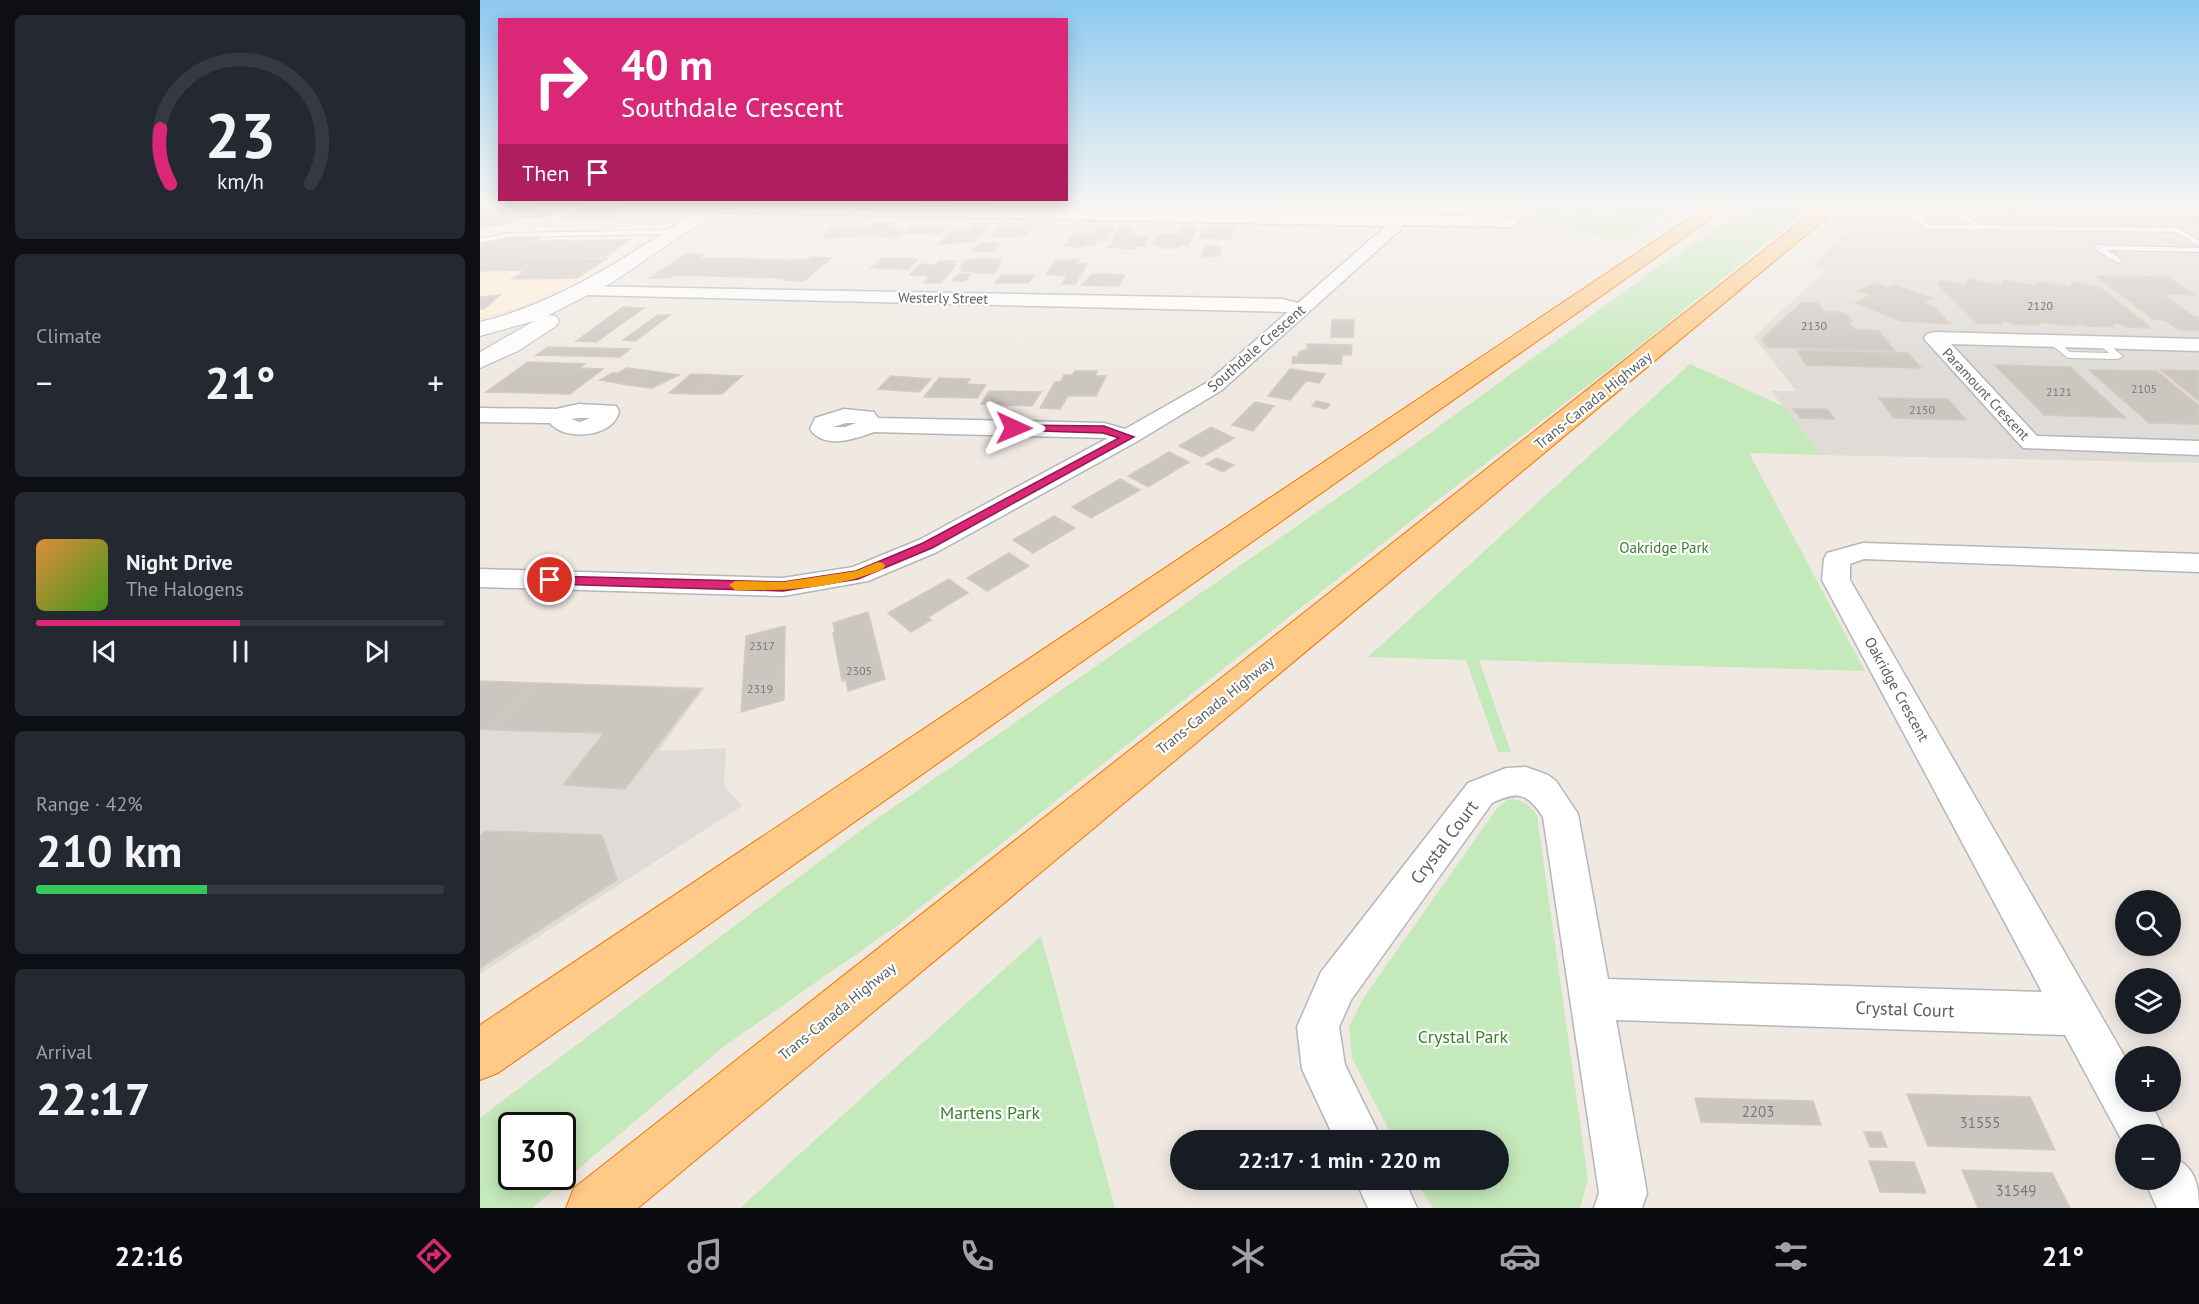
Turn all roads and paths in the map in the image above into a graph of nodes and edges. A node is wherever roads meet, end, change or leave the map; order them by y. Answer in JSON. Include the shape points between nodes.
{"nodes":[{"id":1,"x":633,"y":259,"type":"edge"},
{"id":2,"x":1358,"y":259,"type":"edge"},
{"id":3,"x":1642,"y":259,"type":"edge"},
{"id":4,"x":1766,"y":259,"type":"edge"},
{"id":5,"x":585,"y":290,"type":"junction"},
{"id":6,"x":1302,"y":309,"type":"junction"},
{"id":7,"x":484,"y":328,"type":"edge"},
{"id":8,"x":2199,"y":345,"type":"edge"},
{"id":9,"x":480,"y":360,"type":"edge"},
{"id":10,"x":480,"y":415,"type":"edge"},
{"id":11,"x":556,"y":417,"type":"dead end"},
{"id":12,"x":871,"y":425,"type":"dead end"},
{"id":13,"x":1128,"y":437,"type":"junction"},
{"id":14,"x":2199,"y":448,"type":"edge"},
{"id":15,"x":2195,"y":567,"type":"edge"},
{"id":16,"x":480,"y":578,"type":"edge"},
{"id":17,"x":1589,"y":999,"type":"junction"},
{"id":18,"x":2077,"y":1014,"type":"junction"},
{"id":19,"x":480,"y":1055,"type":"edge"},
{"id":20,"x":2138,"y":1124,"type":"edge"},
{"id":21,"x":1354,"y":1130,"type":"edge"},
{"id":22,"x":1384,"y":1190,"type":"edge"},
{"id":23,"x":2174,"y":1190,"type":"edge"},
{"id":24,"x":594,"y":1208,"type":"edge"},
{"id":25,"x":1393,"y":1208,"type":"edge"},
{"id":26,"x":1618,"y":1208,"type":"edge"},
{"id":27,"x":2184,"y":1208,"type":"edge"}],
"edges":[{"from":1,"to":5,"type":"main road"},
{"from":2,"to":6,"type":"street","name":"Southdale Crescent"},
{"from":3,"to":19,"type":"highway"},
{"from":4,"to":24,"type":"highway","name":"Trans-Canada Highway"},
{"from":5,"to":6,"type":"street","name":"Westerly Street","via":[[1282,305]]},
{"from":5,"to":7,"type":"main road","via":[[558,305]]},
{"from":5,"to":9,"type":"main road","via":[[584,296],[539,327]]},
{"from":6,"to":13,"type":"street","name":"Southdale Crescent","via":[[1215,386]]},
{"from":7,"to":9,"type":"main road","via":[[491,348]]},
{"from":8,"to":14,"type":"street","name":"Paramount Crescent","via":[[1934,338],[2031,443]]},
{"from":10,"to":11,"type":"street"},
{"from":12,"to":13,"type":"street","via":[[1104,430]]},
{"from":13,"to":16,"type":"street","name":"Southdale Crescent","via":[[928,546],[858,575],[783,587]]},
{"from":15,"to":18,"type":"street","name":"Oakridge Crescent","via":[[1863,551],[1837,559],[1836,580]]},
{"from":17,"to":18,"type":"street","name":"Crystal Court"},
{"from":17,"to":21,"type":"street","name":"Crystal Court","via":[[1560,814],[1549,795],[1527,780],[1501,782],[1480,793],[1336,986],[1318,1027],[1324,1069]]},
{"from":17,"to":26,"type":"street","name":"Crystal Court","via":[[1623,1193]]},
{"from":18,"to":20,"type":"street","name":"Oakridge Crescent"},
{"from":22,"to":25,"type":"street"},
{"from":23,"to":27,"type":"street"}]}
